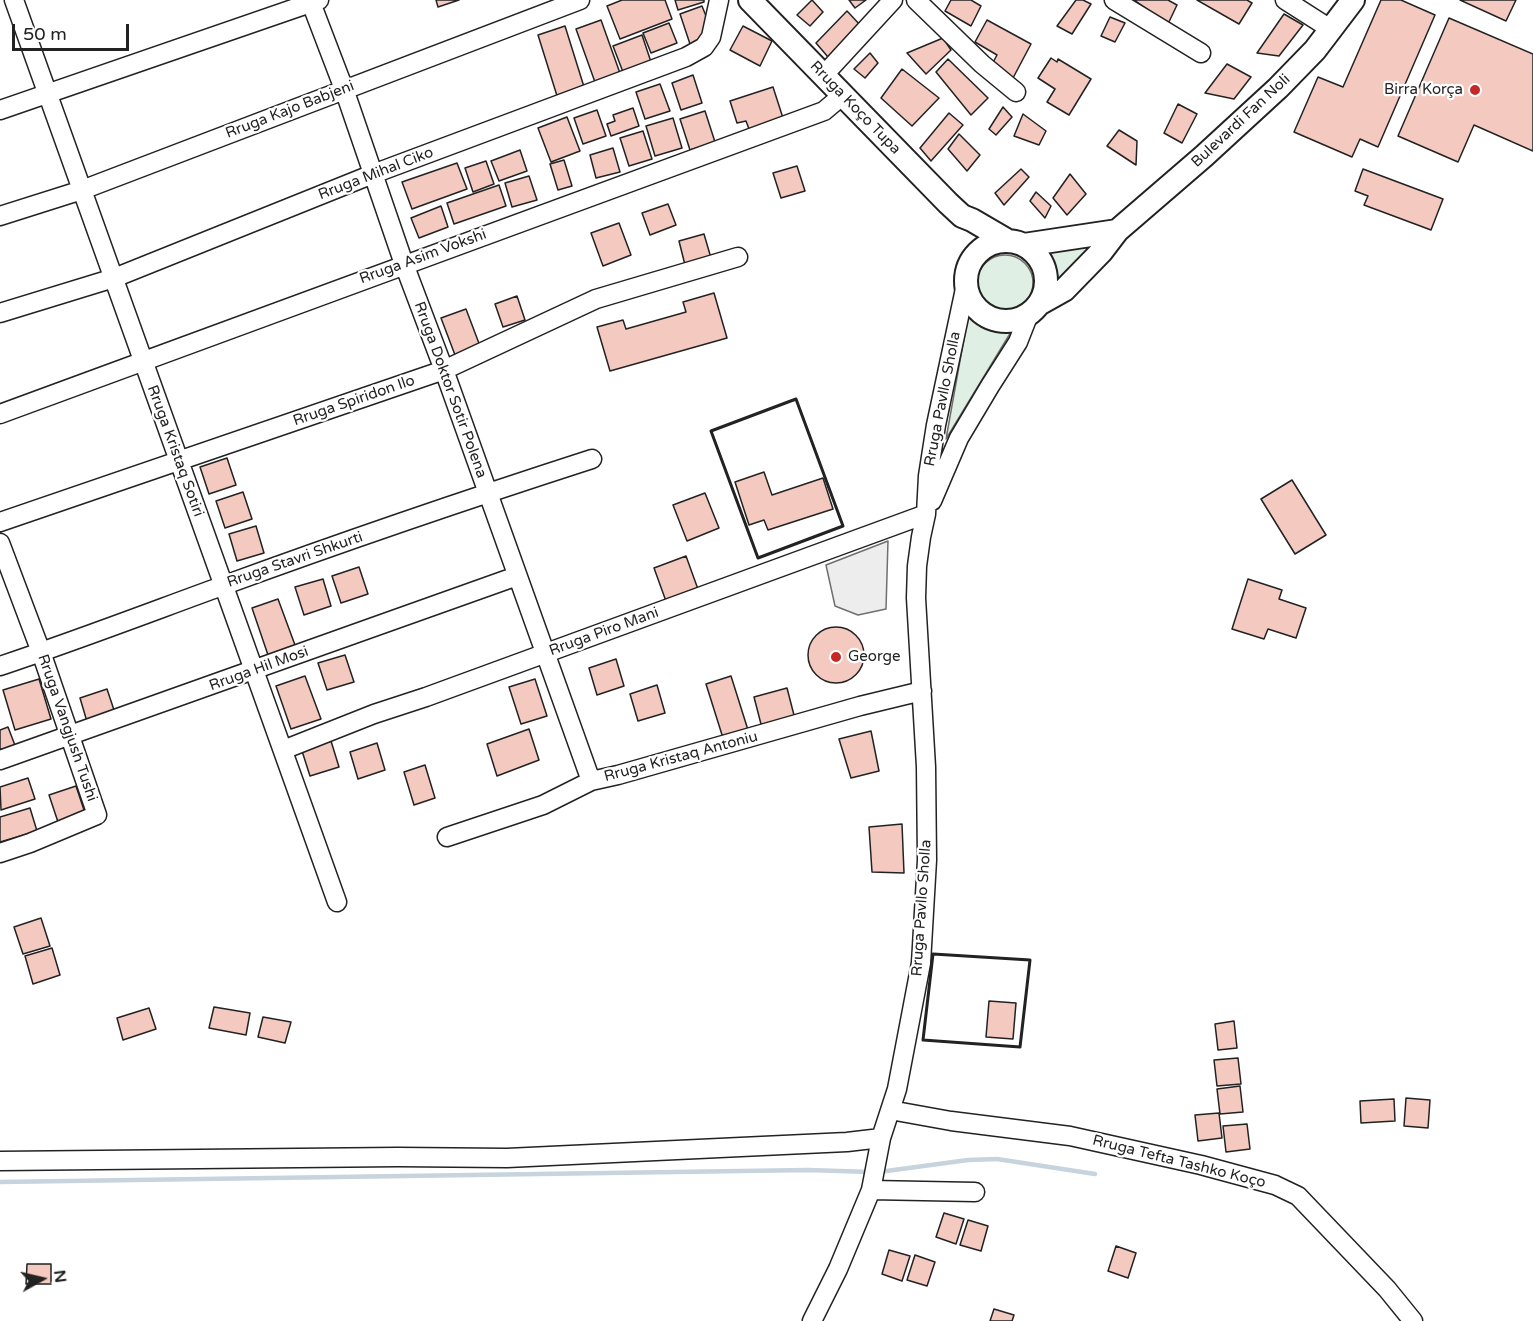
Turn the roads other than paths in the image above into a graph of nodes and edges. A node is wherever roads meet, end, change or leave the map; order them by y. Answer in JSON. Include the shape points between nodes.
{"nodes":[{"id":1,"x":14,"y":0,"type":"edge"},
{"id":2,"x":579,"y":0,"type":"edge"},
{"id":3,"x":719,"y":0,"type":"edge"},
{"id":4,"x":750,"y":0,"type":"edge"},
{"id":5,"x":893,"y":0,"type":"edge"},
{"id":6,"x":1114,"y":0,"type":"edge"},
{"id":7,"x":1285,"y":0,"type":"edge"},
{"id":8,"x":1353,"y":0,"type":"edge"},
{"id":9,"x":313,"y":1,"type":"edge"},
{"id":10,"x":920,"y":2,"type":"edge"},
{"id":11,"x":1332,"y":30,"type":"junction"},
{"id":12,"x":1201,"y":53,"type":"dead end"},
{"id":13,"x":824,"y":76,"type":"junction"},
{"id":14,"x":344,"y":89,"type":"junction"},
{"id":15,"x":1016,"y":92,"type":"dead end"},
{"id":16,"x":48,"y":93,"type":"junction"},
{"id":17,"x":843,"y":95,"type":"junction"},
{"id":18,"x":0,"y":110,"type":"edge"},
{"id":19,"x":373,"y":174,"type":"junction"},
{"id":20,"x":82,"y":190,"type":"junction"},
{"id":21,"x":0,"y":216,"type":"edge"},
{"id":22,"x":962,"y":216,"type":"junction"},
{"id":23,"x":1117,"y":231,"type":"junction"},
{"id":24,"x":1016,"y":243,"type":"junction"},
{"id":25,"x":738,"y":257,"type":"dead end"},
{"id":26,"x":404,"y":264,"type":"junction"},
{"id":27,"x":969,"y":273,"type":"junction"},
{"id":28,"x":114,"y":278,"type":"junction"},
{"id":29,"x":1034,"y":309,"type":"junction"},
{"id":30,"x":0,"y":314,"type":"edge"},
{"id":31,"x":143,"y":362,"type":"junction"},
{"id":32,"x":444,"y":370,"type":"junction"},
{"id":33,"x":0,"y":414,"type":"edge"},
{"id":34,"x":592,"y":459,"type":"dead end"},
{"id":35,"x":179,"y":461,"type":"junction"},
{"id":36,"x":487,"y":492,"type":"junction"},
{"id":37,"x":926,"y":514,"type":"junction"},
{"id":38,"x":0,"y":522,"type":"edge"},
{"id":39,"x":0,"y":543,"type":"edge"},
{"id":40,"x":518,"y":576,"type":"junction"},
{"id":41,"x":223,"y":585,"type":"junction"},
{"id":42,"x":42,"y":652,"type":"junction"},
{"id":43,"x":545,"y":653,"type":"junction"},
{"id":44,"x":0,"y":666,"type":"edge"},
{"id":45,"x":254,"y":670,"type":"junction"},
{"id":46,"x":922,"y":691,"type":"junction"},
{"id":47,"x":70,"y":735,"type":"junction"},
{"id":48,"x":283,"y":750,"type":"junction"},
{"id":49,"x":0,"y":760,"type":"edge"},
{"id":50,"x":591,"y":781,"type":"junction"},
{"id":51,"x":447,"y":837,"type":"dead end"},
{"id":52,"x":0,"y":853,"type":"edge"},
{"id":53,"x":337,"y":902,"type":"dead end"},
{"id":54,"x":890,"y":1110,"type":"junction"},
{"id":55,"x":881,"y":1138,"type":"junction"},
{"id":56,"x":0,"y":1161,"type":"edge"},
{"id":57,"x":871,"y":1190,"type":"junction"},
{"id":58,"x":975,"y":1192,"type":"dead end"},
{"id":59,"x":812,"y":1321,"type":"edge"},
{"id":60,"x":1413,"y":1321,"type":"edge"}],
"edges":[{"from":1,"to":16,"type":"street","name":"Rruga Kristaq Sotiri"},
{"from":2,"to":14,"type":"street","name":"Rruga Kajo Babjeni"},
{"from":3,"to":19,"type":"street","name":"Rruga Mihal Ciko","via":[[711,37],[704,47],[686,57]]},
{"from":4,"to":13,"type":"main road","name":"Rruga Koço Tupa"},
{"from":5,"to":13,"type":"street"},
{"from":6,"to":12,"type":"street"},
{"from":7,"to":11,"type":"street"},
{"from":8,"to":11,"type":"main road","name":"Bulevardi Fan Noli"},
{"from":9,"to":14,"type":"street","name":"Rruga Doktor Sotir Polena"},
{"from":9,"to":16,"type":"street"},
{"from":10,"to":15,"type":"street"},
{"from":11,"to":23,"type":"main road","name":"Bulevardi Fan Noli","via":[[1278,88]]},
{"from":13,"to":17,"type":"main road","name":"Rruga Koço Tupa"},
{"from":14,"to":19,"type":"street","name":"Rruga Doktor Sotir Polena"},
{"from":14,"to":20,"type":"street","name":"Rruga Kajo Babjeni"},
{"from":16,"to":18,"type":"street"},
{"from":16,"to":20,"type":"street","name":"Rruga Kristaq Sotiri"},
{"from":17,"to":22,"type":"main road","name":"Rruga Koço Tupa"},
{"from":17,"to":26,"type":"street","name":"Rruga Asim Vokshi","via":[[824,111]]},
{"from":19,"to":26,"type":"street","name":"Rruga Doktor Sotir Polena"},
{"from":19,"to":28,"type":"street","name":"Rruga Mihal Ciko"},
{"from":20,"to":21,"type":"street","name":"Rruga Kajo Babjeni"},
{"from":20,"to":28,"type":"street","name":"Rruga Kristaq Sotiri"},
{"from":22,"to":24,"type":"main road","name":"Rruga Koço Tupa"},
{"from":22,"to":27,"type":"main road"},
{"from":23,"to":24,"type":"main road"},
{"from":23,"to":29,"type":"main road","name":"Bulevardi Fan Noli","via":[[1064,290]]},
{"from":24,"to":27,"type":"main road","via":[[993,243],[980,251]]},
{"from":24,"to":29,"type":"main road","via":[[1037,256],[1045,271],[1046,288]]},
{"from":25,"to":32,"type":"street","name":"Rruga Spiridon Ilo","via":[[596,300]]},
{"from":26,"to":31,"type":"street","name":"Rruga Asim Vokshi"},
{"from":26,"to":32,"type":"street","name":"Rruga Doktor Sotir Polena"},
{"from":27,"to":29,"type":"main road","via":[[971,300],[982,313],[996,320],[1013,321]]},
{"from":27,"to":37,"type":"street","name":"Rruga Pavllo Sholla","via":[[936,425]]},
{"from":28,"to":30,"type":"street","name":"Rruga Mihal Ciko"},
{"from":28,"to":31,"type":"street","name":"Rruga Kristaq Sotiri"},
{"from":29,"to":37,"type":"street","name":"Rruga Pavllo Sholla","via":[[959,438]]},
{"from":31,"to":33,"type":"street","name":"Rruga Asim Vokshi"},
{"from":31,"to":35,"type":"street","name":"Rruga Kristaq Sotiri"},
{"from":32,"to":35,"type":"street","name":"Rruga Spiridon Ilo"},
{"from":32,"to":36,"type":"street","name":"Rruga Doktor Sotir Polena"},
{"from":34,"to":36,"type":"street","name":"Rruga Stavri Shkurti"},
{"from":35,"to":38,"type":"street","name":"Rruga Spiridon Ilo"},
{"from":35,"to":41,"type":"street","name":"Rruga Kristaq Sotiri"},
{"from":36,"to":40,"type":"street","name":"Rruga Doktor Sotir Polena"},
{"from":36,"to":41,"type":"street","name":"Rruga Stavri Shkurti"},
{"from":37,"to":43,"type":"street","name":"Rruga Piro Mani"},
{"from":37,"to":46,"type":"street","name":"Rruga Pavllo Sholla","via":[[916,598]]},
{"from":39,"to":42,"type":"street","name":"Rruga Vangjush Tushi"},
{"from":40,"to":43,"type":"street","name":"Rruga Doktor Sotir Polena"},
{"from":40,"to":45,"type":"street","name":"Rruga Hil Mosi"},
{"from":41,"to":42,"type":"street","name":"Rruga Stavri Shkurti"},
{"from":41,"to":45,"type":"street","name":"Rruga Kristaq Sotiri"},
{"from":42,"to":44,"type":"street","name":"Rruga Stavri Shkurti"},
{"from":42,"to":47,"type":"street","name":"Rruga Vangjush Tushi"},
{"from":43,"to":48,"type":"street","name":"Rruga Piro Mani"},
{"from":43,"to":50,"type":"street","name":"Rruga Doktor Sotir Polena"},
{"from":45,"to":47,"type":"street","name":"Rruga Hil Mosi"},
{"from":45,"to":48,"type":"street","name":"Rruga Kristaq Sotiri"},
{"from":46,"to":50,"type":"street","name":"Rruga Kristaq Antoniu"},
{"from":46,"to":54,"type":"street","name":"Rruga Pavllo Sholla","via":[[927,860],[921,963]]},
{"from":47,"to":49,"type":"street","name":"Rruga Hil Mosi"},
{"from":47,"to":52,"type":"street","name":"Rruga Vangjush Tushi","via":[[97,815]]},
{"from":48,"to":53,"type":"street","name":"Rruga Kristaq Sotiri"},
{"from":50,"to":51,"type":"street","name":"Rruga Kristaq Antoniu","via":[[543,805]]},
{"from":54,"to":55,"type":"street","name":"Rruga Pavllo Sholla"},
{"from":54,"to":60,"type":"street","name":"Rruga Tefta Tashko Koço","via":[[1070,1136],[1275,1185],[1298,1196]]},
{"from":55,"to":56,"type":"street","via":[[507,1158]]},
{"from":55,"to":57,"type":"street","name":"Rruga Pavllo Sholla"},
{"from":57,"to":58,"type":"street"},
{"from":57,"to":59,"type":"street","name":"Rruga Pavllo Sholla"}]}
